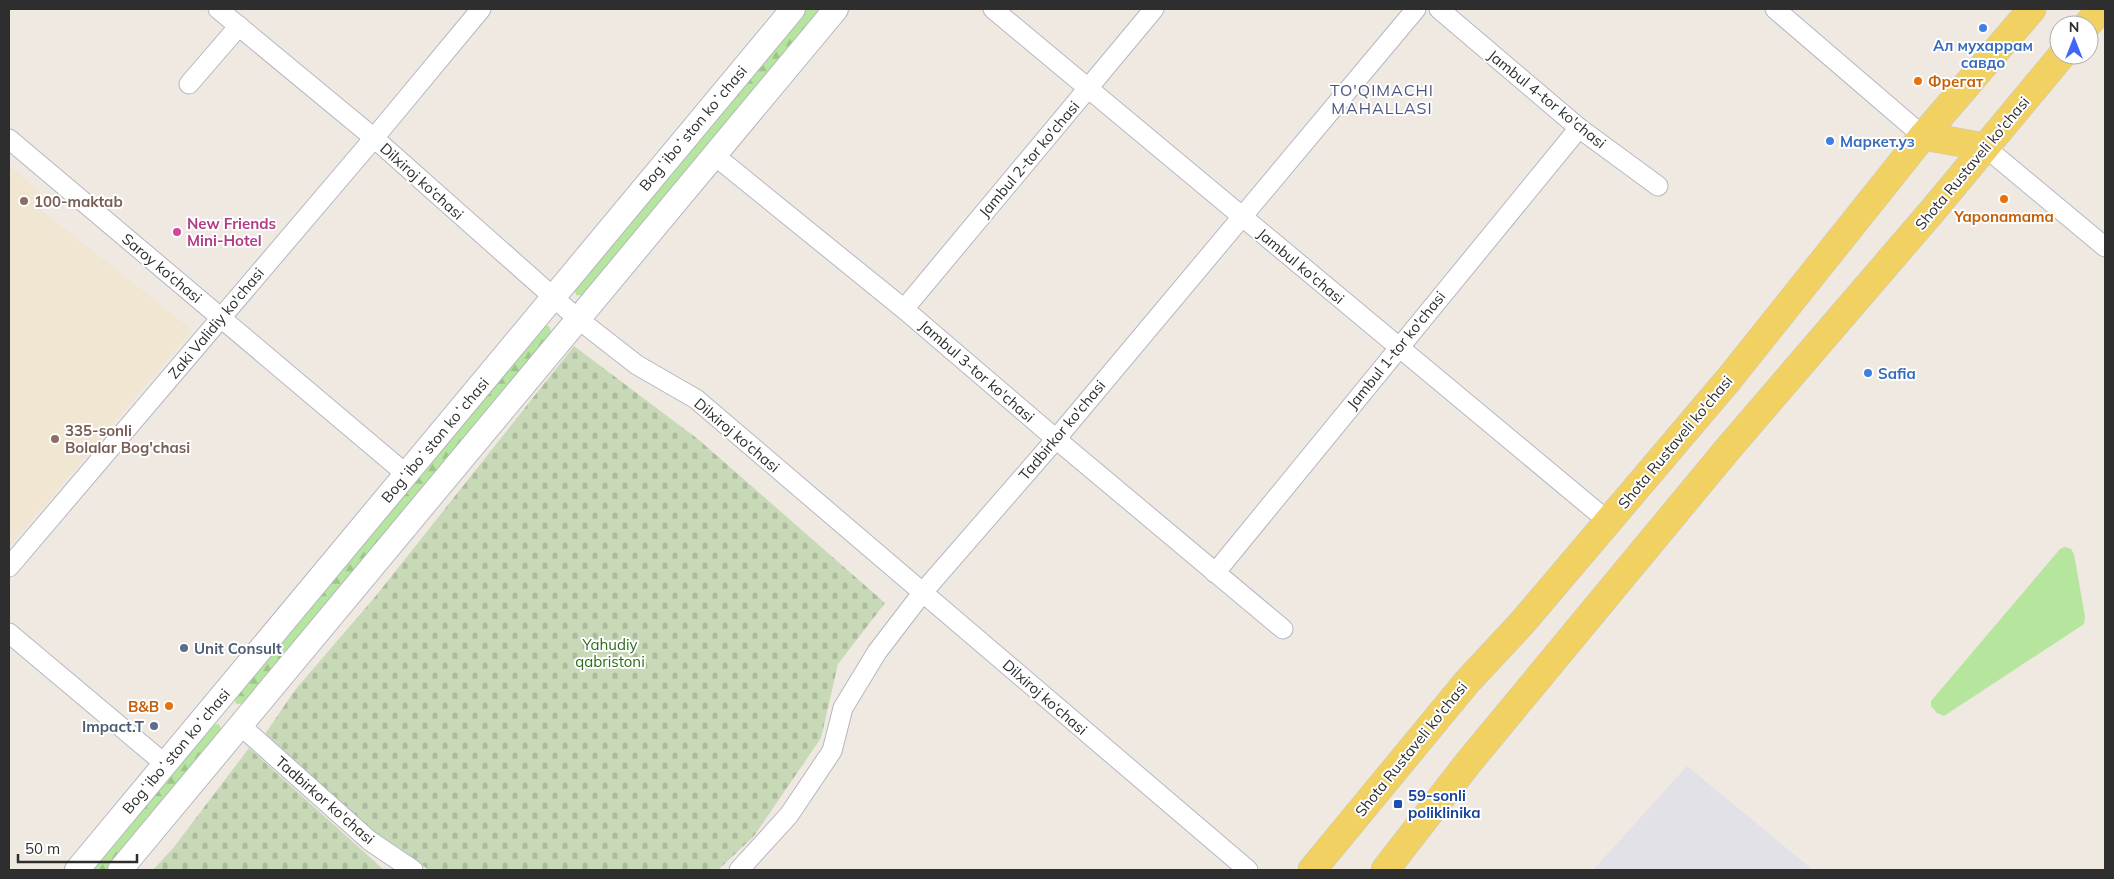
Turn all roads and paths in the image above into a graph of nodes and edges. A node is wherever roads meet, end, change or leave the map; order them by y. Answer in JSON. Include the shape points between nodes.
{"nodes":[{"id":1,"x":218,"y":9,"type":"edge"},
{"id":2,"x":481,"y":9,"type":"edge"},
{"id":3,"x":792,"y":9,"type":"edge"},
{"id":4,"x":836,"y":9,"type":"edge"},
{"id":5,"x":993,"y":9,"type":"edge"},
{"id":6,"x":1154,"y":9,"type":"edge"},
{"id":7,"x":1416,"y":9,"type":"edge"},
{"id":8,"x":1438,"y":9,"type":"edge"},
{"id":9,"x":1775,"y":9,"type":"edge"},
{"id":10,"x":2032,"y":9,"type":"edge"},
{"id":11,"x":239,"y":26,"type":"junction"},
{"id":12,"x":2054,"y":65,"type":"edge"},
{"id":13,"x":189,"y":84,"type":"dead end"},
{"id":14,"x":1088,"y":88,"type":"junction"},
{"id":15,"x":1579,"y":128,"type":"junction"},
{"id":16,"x":1923,"y":136,"type":"junction"},
{"id":17,"x":374,"y":138,"type":"junction"},
{"id":18,"x":9,"y":139,"type":"edge"},
{"id":19,"x":1985,"y":146,"type":"junction"},
{"id":20,"x":714,"y":155,"type":"junction"},
{"id":21,"x":1658,"y":186,"type":"dead end"},
{"id":22,"x":1242,"y":217,"type":"junction"},
{"id":23,"x":2105,"y":246,"type":"edge"},
{"id":24,"x":553,"y":297,"type":"junction"},
{"id":25,"x":904,"y":309,"type":"junction"},
{"id":26,"x":220,"y":317,"type":"junction"},
{"id":27,"x":578,"y":319,"type":"junction"},
{"id":28,"x":1398,"y":346,"type":"junction"},
{"id":29,"x":1056,"y":439,"type":"junction"},
{"id":30,"x":406,"y":474,"type":"junction"},
{"id":31,"x":1609,"y":522,"type":"junction"},
{"id":32,"x":9,"y":567,"type":"edge"},
{"id":33,"x":1215,"y":573,"type":"junction"},
{"id":34,"x":923,"y":592,"type":"junction"},
{"id":35,"x":1283,"y":629,"type":"dead end"},
{"id":36,"x":9,"y":633,"type":"edge"},
{"id":37,"x":216,"y":704,"type":"junction"},
{"id":38,"x":241,"y":726,"type":"junction"},
{"id":39,"x":165,"y":764,"type":"junction"},
{"id":40,"x":77,"y":870,"type":"edge"},
{"id":41,"x":120,"y":870,"type":"edge"},
{"id":42,"x":413,"y":870,"type":"edge"},
{"id":43,"x":739,"y":870,"type":"edge"},
{"id":44,"x":1248,"y":870,"type":"edge"},
{"id":45,"x":1312,"y":870,"type":"edge"},
{"id":46,"x":1385,"y":870,"type":"edge"}],
"edges":[{"from":1,"to":11,"type":"street","name":"Dilxiroj ko‘chasi"},
{"from":2,"to":17,"type":"street","name":"Zaki Validiy ko'chasi"},
{"from":3,"to":24,"type":"street","name":"Bogʻiboʻston koʻchasi"},
{"from":4,"to":20,"type":"street"},
{"from":5,"to":14,"type":"street","name":"Jambul ko'chasi"},
{"from":6,"to":14,"type":"street","name":"Jambul 2-tor ko'chasi"},
{"from":7,"to":22,"type":"street","name":"Tadbirkor ko'chasi"},
{"from":8,"to":15,"type":"street","name":"Jambul 4-tor ko'chasi"},
{"from":9,"to":16,"type":"street"},
{"from":10,"to":16,"type":"main road","name":"Shota Rustaveli ko'chasi"},
{"from":11,"to":13,"type":"street"},
{"from":11,"to":17,"type":"street","name":"Dilxiroj ko‘chasi"},
{"from":12,"to":19,"type":"main road","name":"Shota Rustaveli ko'chasi"},
{"from":14,"to":22,"type":"street","name":"Jambul ko'chasi"},
{"from":14,"to":25,"type":"street","name":"Jambul 2-tor ko'chasi"},
{"from":15,"to":21,"type":"street","name":"Jambul 4-tor ko'chasi"},
{"from":15,"to":28,"type":"street","name":"Jambul 1-tor ko'chasi"},
{"from":16,"to":19,"type":"main road"},
{"from":16,"to":31,"type":"main road","name":"Shota Rustaveli ko'chasi","via":[[1729,379]]},
{"from":17,"to":24,"type":"street","name":"Dilxiroj ko‘chasi"},
{"from":17,"to":26,"type":"street","name":"Zaki Validiy ko'chasi"},
{"from":18,"to":26,"type":"street","name":"Saroy ko‘chasi"},
{"from":19,"to":23,"type":"street"},
{"from":19,"to":46,"type":"main road","name":"Shota Rustaveli ko'chasi","via":[[1727,450],[1468,763]]},
{"from":20,"to":25,"type":"street","name":"Jambul 3-tor ko'chasi"},
{"from":20,"to":27,"type":"street"},
{"from":22,"to":28,"type":"street","name":"Jambul ko'chasi"},
{"from":22,"to":29,"type":"street","name":"Tadbirkor ko'chasi"},
{"from":24,"to":27,"type":"street","name":"Dilxiroj ko‘chasi"},
{"from":24,"to":30,"type":"street","name":"Bogʻiboʻston koʻchasi"},
{"from":25,"to":29,"type":"street","name":"Jambul 3-tor ko'chasi"},
{"from":26,"to":30,"type":"street","name":"Saroy ko‘chasi"},
{"from":26,"to":32,"type":"street","name":"Zaki Validiy ko'chasi"},
{"from":27,"to":34,"type":"street","name":"Dilxiroj ko‘chasi","via":[[637,366],[696,399]]},
{"from":27,"to":38,"type":"street"},
{"from":28,"to":31,"type":"street","name":"Jambul ko'chasi"},
{"from":28,"to":33,"type":"street","name":"Jambul 1-tor ko'chasi"},
{"from":29,"to":33,"type":"street","name":"Jambul 3-tor ko'chasi"},
{"from":29,"to":34,"type":"street","name":"Tadbirkor ko'chasi"},
{"from":30,"to":37,"type":"street","name":"Bogʻiboʻston koʻchasi"},
{"from":31,"to":45,"type":"main road","name":"Shota Rustaveli ko'chasi","via":[[1466,682]]},
{"from":33,"to":35,"type":"street","name":"Jambul 3-tor ko'chasi"},
{"from":34,"to":43,"type":"street","name":"Tadbirkor ko'chasi","via":[[877,652],[843,708],[832,751],[789,815]]},
{"from":34,"to":44,"type":"street","name":"Dilxiroj ko‘chasi"},
{"from":36,"to":39,"type":"street"},
{"from":37,"to":38,"type":"street"},
{"from":37,"to":39,"type":"street","name":"Bogʻiboʻston koʻchasi"},
{"from":38,"to":41,"type":"street"},
{"from":38,"to":42,"type":"street","name":"Tadbirkor ko'chasi","via":[[370,841]]},
{"from":39,"to":40,"type":"street","name":"Bogʻiboʻston koʻchasi"}]}
